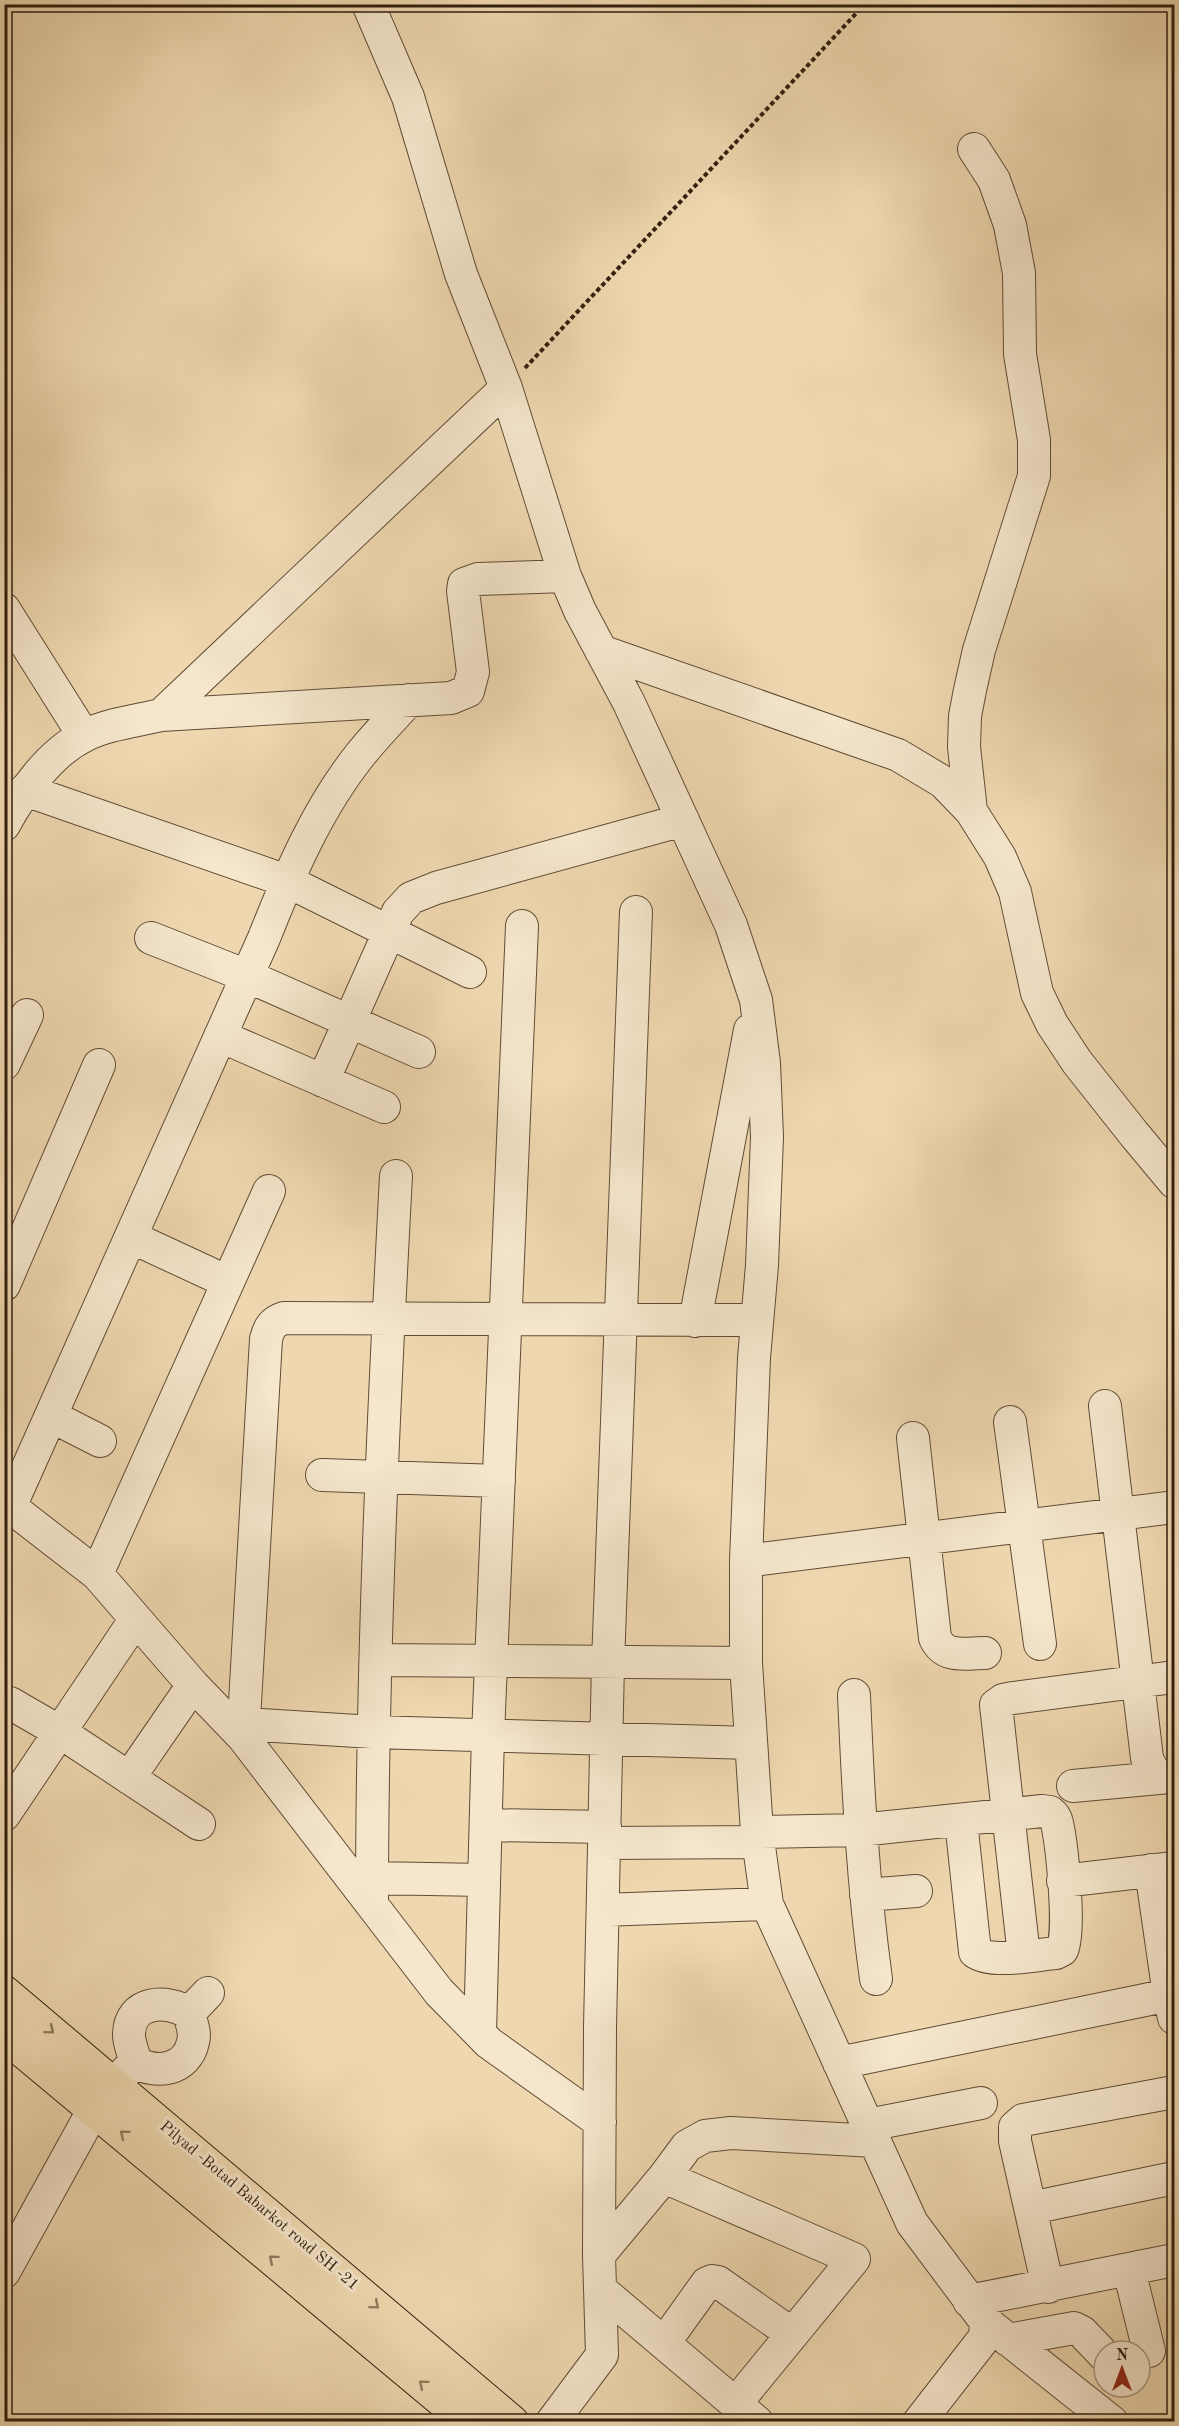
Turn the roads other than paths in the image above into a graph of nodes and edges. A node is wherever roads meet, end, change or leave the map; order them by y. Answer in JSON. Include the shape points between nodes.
{"nodes":[{"id":1,"x":368,"y":4,"type":"edge"},
{"id":2,"x":974,"y":149,"type":"dead end"},
{"id":3,"x":506,"y":388,"type":"junction"},
{"id":4,"x":565,"y":576,"type":"junction"},
{"id":5,"x":4,"y":609,"type":"edge"},
{"id":6,"x":601,"y":651,"type":"junction"},
{"id":7,"x":409,"y":700,"type":"junction"},
{"id":8,"x":161,"y":715,"type":"junction"},
{"id":9,"x":84,"y":736,"type":"junction"},
{"id":10,"x":25,"y":790,"type":"junction"},
{"id":11,"x":971,"y":811,"type":"junction"},
{"id":12,"x":683,"y":820,"type":"junction"},
{"id":13,"x":4,"y":825,"type":"edge"},
{"id":14,"x":287,"y":881,"type":"junction"},
{"id":15,"x":636,"y":912,"type":"dead end"},
{"id":16,"x":522,"y":926,"type":"dead end"},
{"id":17,"x":390,"y":931,"type":"junction"},
{"id":18,"x":151,"y":938,"type":"dead end"},
{"id":19,"x":470,"y":972,"type":"dead end"},
{"id":20,"x":247,"y":976,"type":"junction"},
{"id":21,"x":756,"y":1000,"type":"junction"},
{"id":22,"x":27,"y":1015,"type":"dead end"},
{"id":23,"x":350,"y":1022,"type":"junction"},
{"id":24,"x":220,"y":1036,"type":"junction"},
{"id":25,"x":419,"y":1052,"type":"dead end"},
{"id":26,"x":4,"y":1064,"type":"edge"},
{"id":27,"x":99,"y":1065,"type":"dead end"},
{"id":28,"x":323,"y":1081,"type":"junction"},
{"id":29,"x":384,"y":1107,"type":"dead end"},
{"id":30,"x":396,"y":1176,"type":"dead end"},
{"id":31,"x":1174,"y":1182,"type":"edge"},
{"id":32,"x":269,"y":1191,"type":"dead end"},
{"id":33,"x":131,"y":1237,"type":"junction"},
{"id":34,"x":228,"y":1282,"type":"junction"},
{"id":35,"x":4,"y":1285,"type":"edge"},
{"id":36,"x":388,"y":1318,"type":"junction"},
{"id":37,"x":506,"y":1319,"type":"junction"},
{"id":38,"x":757,"y":1320,"type":"junction"},
{"id":39,"x":621,"y":1321,"type":"junction"},
{"id":40,"x":695,"y":1321,"type":"junction"},
{"id":41,"x":1105,"y":1406,"type":"dead end"},
{"id":42,"x":51,"y":1416,"type":"junction"},
{"id":43,"x":1010,"y":1422,"type":"dead end"},
{"id":44,"x":913,"y":1438,"type":"dead end"},
{"id":45,"x":100,"y":1441,"type":"dead end"},
{"id":46,"x":322,"y":1475,"type":"dead end"},
{"id":47,"x":382,"y":1477,"type":"junction"},
{"id":48,"x":499,"y":1482,"type":"junction"},
{"id":49,"x":7,"y":1505,"type":"edge"},
{"id":50,"x":1174,"y":1507,"type":"edge"},
{"id":51,"x":1117,"y":1514,"type":"junction"},
{"id":52,"x":1024,"y":1526,"type":"junction"},
{"id":53,"x":925,"y":1538,"type":"junction"},
{"id":54,"x":746,"y":1560,"type":"junction"},
{"id":55,"x":97,"y":1574,"type":"junction"},
{"id":56,"x":135,"y":1620,"type":"junction"},
{"id":57,"x":1040,"y":1644,"type":"dead end"},
{"id":58,"x":985,"y":1653,"type":"dead end"},
{"id":59,"x":376,"y":1660,"type":"junction"},
{"id":60,"x":492,"y":1662,"type":"junction"},
{"id":61,"x":608,"y":1663,"type":"junction"},
{"id":62,"x":746,"y":1663,"type":"junction"},
{"id":63,"x":1174,"y":1677,"type":"edge"},
{"id":64,"x":1137,"y":1681,"type":"junction"},
{"id":65,"x":193,"y":1685,"type":"junction"},
{"id":66,"x":854,"y":1695,"type":"dead end"},
{"id":67,"x":10,"y":1703,"type":"dead end"},
{"id":68,"x":244,"y":1730,"type":"junction"},
{"id":69,"x":60,"y":1732,"type":"junction"},
{"id":70,"x":373,"y":1732,"type":"junction"},
{"id":71,"x":488,"y":1735,"type":"junction"},
{"id":72,"x":607,"y":1738,"type":"junction"},
{"id":73,"x":751,"y":1743,"type":"junction"},
{"id":74,"x":1172,"y":1777,"type":"edge"},
{"id":75,"x":129,"y":1778,"type":"junction"},
{"id":76,"x":1073,"y":1785,"type":"dead end"},
{"id":77,"x":4,"y":1815,"type":"edge"},
{"id":78,"x":1008,"y":1815,"type":"junction"},
{"id":79,"x":961,"y":1821,"type":"junction"},
{"id":80,"x":199,"y":1824,"type":"dead end"},
{"id":81,"x":486,"y":1825,"type":"junction"},
{"id":82,"x":860,"y":1830,"type":"junction"},
{"id":83,"x":604,"y":1835,"type":"junction"},
{"id":84,"x":758,"y":1837,"type":"junction"},
{"id":85,"x":1163,"y":1869,"type":"edge"},
{"id":86,"x":484,"y":1880,"type":"junction"},
{"id":87,"x":1063,"y":1881,"type":"junction"},
{"id":88,"x":372,"y":1891,"type":"junction"},
{"id":89,"x":916,"y":1891,"type":"dead end"},
{"id":90,"x":866,"y":1895,"type":"junction"},
{"id":91,"x":767,"y":1904,"type":"junction"},
{"id":92,"x":603,"y":1910,"type":"junction"},
{"id":93,"x":1024,"y":1956,"type":"junction"},
{"id":94,"x":876,"y":1979,"type":"dead end"},
{"id":95,"x":4,"y":1992,"type":"edge"},
{"id":96,"x":1173,"y":2002,"type":"edge"},
{"id":97,"x":480,"y":2033,"type":"junction"},
{"id":98,"x":4,"y":2035,"type":"edge"},
{"id":99,"x":839,"y":2063,"type":"junction"},
{"id":100,"x":124,"y":2073,"type":"junction"},
{"id":101,"x":1174,"y":2092,"type":"edge"},
{"id":102,"x":981,"y":2103,"type":"dead end"},
{"id":103,"x":94,"y":2109,"type":"junction"},
{"id":104,"x":600,"y":2122,"type":"junction"},
{"id":105,"x":871,"y":2133,"type":"junction"},
{"id":106,"x":664,"y":2177,"type":"junction"},
{"id":107,"x":1174,"y":2178,"type":"edge"},
{"id":108,"x":1031,"y":2208,"type":"junction"},
{"id":109,"x":599,"y":2255,"type":"junction"},
{"id":110,"x":1174,"y":2260,"type":"edge"},
{"id":111,"x":6,"y":2266,"type":"edge"},
{"id":112,"x":1129,"y":2270,"type":"junction"},
{"id":113,"x":1048,"y":2287,"type":"junction"},
{"id":114,"x":601,"y":2290,"type":"junction"},
{"id":115,"x":988,"y":2321,"type":"junction"},
{"id":116,"x":792,"y":2334,"type":"junction"},
{"id":117,"x":1092,"y":2342,"type":"edge"},
{"id":118,"x":664,"y":2343,"type":"junction"},
{"id":119,"x":1154,"y":2350,"type":"edge"},
{"id":120,"x":747,"y":2412,"type":"edge"},
{"id":121,"x":468,"y":2421,"type":"edge"},
{"id":122,"x":512,"y":2421,"type":"edge"},
{"id":123,"x":552,"y":2421,"type":"edge"},
{"id":124,"x":919,"y":2421,"type":"edge"},
{"id":125,"x":1112,"y":2421,"type":"edge"}],
"edges":[{"from":1,"to":3,"type":"street","via":[[408,98],[461,274]]},
{"from":2,"to":11,"type":"street","via":[[994,180],[1010,225],[1019,273],[1020,354],[1034,440],[1034,476],[979,650],[965,716]]},
{"from":3,"to":4,"type":"street"},
{"from":3,"to":8,"type":"street"},
{"from":4,"to":6,"type":"street"},
{"from":4,"to":7,"type":"street","via":[[478,579],[464,584],[473,672],[468,691],[451,698]]},
{"from":5,"to":9,"type":"street"},
{"from":6,"to":11,"type":"street","via":[[898,755],[943,782]]},
{"from":6,"to":12,"type":"street"},
{"from":7,"to":8,"type":"street"},
{"from":7,"to":14,"type":"street","via":[[359,756],[332,795]]},
{"from":8,"to":9,"type":"street"},
{"from":9,"to":10,"type":"street","via":[[56,756]]},
{"from":10,"to":13,"type":"street"},
{"from":10,"to":14,"type":"street"},
{"from":11,"to":31,"type":"street","via":[[1000,857],[1015,892],[1037,993],[1052,1024],[1084,1071]]},
{"from":12,"to":17,"type":"street","via":[[436,888],[411,898]]},
{"from":12,"to":21,"type":"street","via":[[731,925]]},
{"from":14,"to":17,"type":"street"},
{"from":14,"to":20,"type":"street"},
{"from":15,"to":39,"type":"street"},
{"from":16,"to":37,"type":"street"},
{"from":17,"to":19,"type":"street"},
{"from":17,"to":23,"type":"street"},
{"from":18,"to":20,"type":"street"},
{"from":20,"to":23,"type":"street"},
{"from":20,"to":24,"type":"street"},
{"from":21,"to":38,"type":"street","via":[[767,1137]]},
{"from":21,"to":40,"type":"street"},
{"from":22,"to":26,"type":"street"},
{"from":23,"to":25,"type":"street"},
{"from":23,"to":28,"type":"street"},
{"from":24,"to":28,"type":"street"},
{"from":24,"to":33,"type":"street"},
{"from":27,"to":35,"type":"street"},
{"from":28,"to":29,"type":"street"},
{"from":30,"to":36,"type":"street"},
{"from":32,"to":34,"type":"street"},
{"from":33,"to":34,"type":"street"},
{"from":33,"to":42,"type":"street"},
{"from":34,"to":55,"type":"street"},
{"from":36,"to":37,"type":"street"},
{"from":36,"to":47,"type":"street"},
{"from":36,"to":68,"type":"street","via":[[284,1318],[269,1328]]},
{"from":37,"to":39,"type":"street"},
{"from":37,"to":48,"type":"street"},
{"from":38,"to":40,"type":"street"},
{"from":38,"to":54,"type":"street"},
{"from":39,"to":40,"type":"street"},
{"from":39,"to":61,"type":"street"},
{"from":41,"to":51,"type":"street"},
{"from":42,"to":45,"type":"street"},
{"from":42,"to":49,"type":"street"},
{"from":43,"to":52,"type":"street"},
{"from":44,"to":53,"type":"street"},
{"from":46,"to":47,"type":"street"},
{"from":47,"to":48,"type":"street"},
{"from":47,"to":59,"type":"street"},
{"from":48,"to":60,"type":"street"},
{"from":49,"to":55,"type":"street"},
{"from":50,"to":51,"type":"street"},
{"from":51,"to":52,"type":"street"},
{"from":51,"to":64,"type":"street"},
{"from":52,"to":53,"type":"street"},
{"from":52,"to":57,"type":"street"},
{"from":53,"to":54,"type":"street"},
{"from":53,"to":58,"type":"street","via":[[939,1647],[947,1653]]},
{"from":54,"to":62,"type":"street"},
{"from":55,"to":56,"type":"street"},
{"from":56,"to":65,"type":"street"},
{"from":56,"to":69,"type":"street"},
{"from":59,"to":60,"type":"street"},
{"from":59,"to":70,"type":"street"},
{"from":60,"to":61,"type":"street"},
{"from":60,"to":71,"type":"street"},
{"from":61,"to":62,"type":"street"},
{"from":61,"to":72,"type":"street"},
{"from":62,"to":73,"type":"street"},
{"from":63,"to":64,"type":"street"},
{"from":64,"to":74,"type":"street","via":[[1151,1769],[1157,1775]]},
{"from":64,"to":78,"type":"street","via":[[1013,1698],[996,1706]]},
{"from":65,"to":68,"type":"street"},
{"from":65,"to":75,"type":"street"},
{"from":66,"to":82,"type":"street"},
{"from":67,"to":69,"type":"street"},
{"from":68,"to":70,"type":"street"},
{"from":68,"to":88,"type":"street"},
{"from":69,"to":75,"type":"street"},
{"from":69,"to":77,"type":"street"},
{"from":70,"to":71,"type":"street"},
{"from":70,"to":88,"type":"street"},
{"from":71,"to":72,"type":"street"},
{"from":71,"to":81,"type":"street"},
{"from":72,"to":73,"type":"street"},
{"from":72,"to":83,"type":"street"},
{"from":73,"to":84,"type":"street"},
{"from":74,"to":76,"type":"street"},
{"from":75,"to":80,"type":"street"},
{"from":78,"to":79,"type":"street"},
{"from":78,"to":87,"type":"street","via":[[1042,1811],[1054,1815]]},
{"from":78,"to":93,"type":"street"},
{"from":79,"to":82,"type":"street"},
{"from":79,"to":93,"type":"street","via":[[975,1952],[981,1957]]},
{"from":81,"to":83,"type":"street"},
{"from":81,"to":86,"type":"street"},
{"from":82,"to":84,"type":"street"},
{"from":82,"to":90,"type":"street"},
{"from":83,"to":84,"type":"street"},
{"from":83,"to":92,"type":"street"},
{"from":84,"to":91,"type":"street"},
{"from":85,"to":87,"type":"street"},
{"from":85,"to":96,"type":"street"},
{"from":86,"to":88,"type":"street"},
{"from":86,"to":97,"type":"street"},
{"from":87,"to":93,"type":"street","via":[[1066,1935],[1062,1950]]},
{"from":88,"to":97,"type":"street","via":[[439,1992]]},
{"from":89,"to":90,"type":"street"},
{"from":90,"to":94,"type":"street"},
{"from":91,"to":92,"type":"street"},
{"from":91,"to":99,"type":"street"},
{"from":92,"to":104,"type":"street"},
{"from":95,"to":100,"type":"main road","name":"Pilyad -Botad Babarkot road SH -21","one_way":true},
{"from":96,"to":99,"type":"street"},
{"from":97,"to":104,"type":"street"},
{"from":98,"to":103,"type":"main road","name":"Pilyad -Botad Babarkot road SH -21"},
{"from":99,"to":105,"type":"street"},
{"from":100,"to":100,"type":"street","via":[[170,2068],[181,2062],[194,2041],[199,2003],[160,2003],[145,2007],[133,2018]]},
{"from":100,"to":122,"type":"main road","name":"Pilyad -Botad Babarkot road SH -21","one_way":true},
{"from":101,"to":108,"type":"street","via":[[1023,2120],[1015,2127],[1015,2141]]},
{"from":102,"to":105,"type":"street"},
{"from":103,"to":111,"type":"street"},
{"from":121,"to":103,"type":"main road","name":"Pilyad -Botad Babarkot road SH -21","one_way":true},
{"from":104,"to":109,"type":"street"},
{"from":105,"to":106,"type":"street","via":[[705,2136],[687,2146]]},
{"from":105,"to":115,"type":"street","via":[[912,2223]]},
{"from":106,"to":109,"type":"street"},
{"from":106,"to":116,"type":"street","via":[[854,2259]]},
{"from":107,"to":108,"type":"street"},
{"from":108,"to":113,"type":"street"},
{"from":109,"to":114,"type":"street"},
{"from":110,"to":112,"type":"street"},
{"from":112,"to":113,"type":"street"},
{"from":112,"to":119,"type":"street"},
{"from":113,"to":115,"type":"street"},
{"from":114,"to":118,"type":"street"},
{"from":114,"to":123,"type":"street","via":[[602,2355]]},
{"from":115,"to":117,"type":"street","via":[[1074,2328]]},
{"from":115,"to":124,"type":"street","via":[[985,2337]]},
{"from":115,"to":125,"type":"street"},
{"from":116,"to":118,"type":"street","via":[[712,2281]]},
{"from":116,"to":120,"type":"street"},
{"from":118,"to":120,"type":"street"}]}
